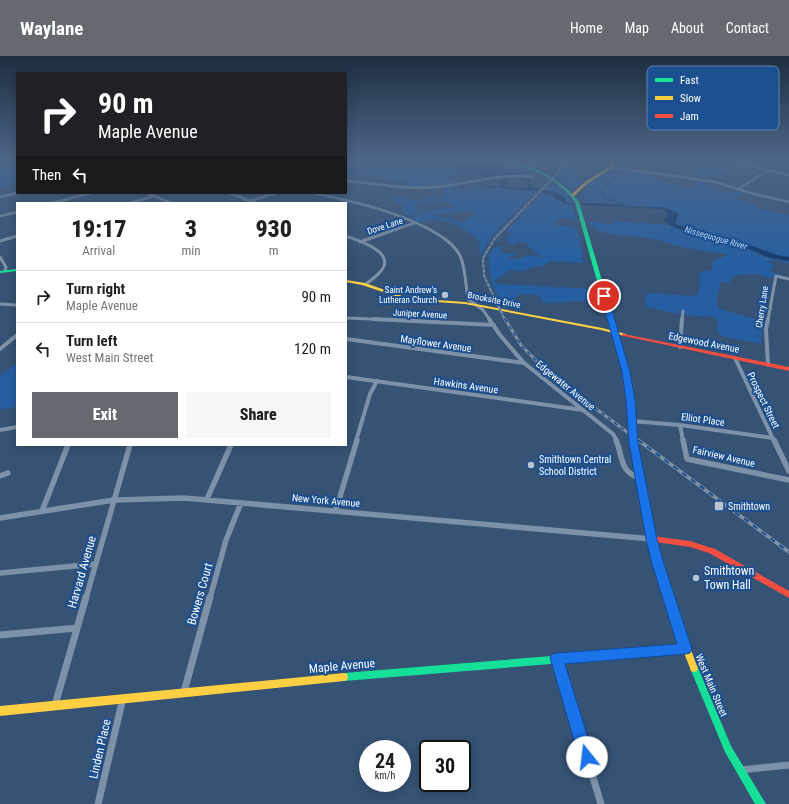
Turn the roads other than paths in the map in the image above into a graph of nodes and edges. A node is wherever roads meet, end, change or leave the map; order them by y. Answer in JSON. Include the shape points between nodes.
{"nodes":[{"id":1,"x":576,"y":192,"type":"edge"},
{"id":2,"x":16,"y":193,"type":"edge"},
{"id":3,"x":751,"y":193,"type":"edge"},
{"id":4,"x":88,"y":194,"type":"edge"},
{"id":5,"x":150,"y":194,"type":"edge"},
{"id":6,"x":232,"y":194,"type":"edge"},
{"id":7,"x":273,"y":194,"type":"edge"},
{"id":8,"x":317,"y":194,"type":"edge"},
{"id":9,"x":0,"y":196,"type":"edge"},
{"id":10,"x":155,"y":196,"type":"junction"},
{"id":11,"x":250,"y":201,"type":"junction"},
{"id":12,"x":56,"y":202,"type":"edge"},
{"id":13,"x":134,"y":202,"type":"edge"},
{"id":14,"x":170,"y":202,"type":"edge"},
{"id":15,"x":253,"y":202,"type":"edge"},
{"id":16,"x":789,"y":202,"type":"edge"},
{"id":17,"x":16,"y":212,"type":"edge"},
{"id":18,"x":0,"y":216,"type":"edge"},
{"id":19,"x":415,"y":223,"type":"junction"},
{"id":20,"x":16,"y":236,"type":"edge"},
{"id":21,"x":347,"y":236,"type":"edge"},
{"id":22,"x":0,"y":241,"type":"edge"},
{"id":23,"x":360,"y":242,"type":"junction"},
{"id":24,"x":0,"y":257,"type":"edge"},
{"id":25,"x":16,"y":270,"type":"edge"},
{"id":26,"x":3,"y":272,"type":"edge"},
{"id":27,"x":789,"y":279,"type":"edge"},
{"id":28,"x":347,"y":281,"type":"edge"},
{"id":29,"x":366,"y":284,"type":"junction"},
{"id":30,"x":0,"y":304,"type":"edge"},
{"id":31,"x":16,"y":304,"type":"edge"},
{"id":32,"x":475,"y":304,"type":"junction"},
{"id":33,"x":683,"y":311,"type":"dead end"},
{"id":34,"x":347,"y":318,"type":"edge"},
{"id":35,"x":494,"y":325,"type":"junction"},
{"id":36,"x":615,"y":333,"type":"junction"},
{"id":37,"x":16,"y":336,"type":"edge"},
{"id":38,"x":347,"y":339,"type":"edge"},
{"id":39,"x":680,"y":347,"type":"junction"},
{"id":40,"x":0,"y":349,"type":"edge"},
{"id":41,"x":735,"y":358,"type":"junction"},
{"id":42,"x":524,"y":363,"type":"junction"},
{"id":43,"x":768,"y":365,"type":"junction"},
{"id":44,"x":789,"y":369,"type":"edge"},
{"id":45,"x":347,"y":377,"type":"edge"},
{"id":46,"x":377,"y":381,"type":"junction"},
{"id":47,"x":583,"y":410,"type":"junction"},
{"id":48,"x":631,"y":421,"type":"junction"},
{"id":49,"x":680,"y":425,"type":"junction"},
{"id":50,"x":16,"y":427,"type":"edge"},
{"id":51,"x":0,"y":430,"type":"edge"},
{"id":52,"x":773,"y":438,"type":"junction"},
{"id":53,"x":68,"y":446,"type":"edge"},
{"id":54,"x":130,"y":446,"type":"edge"},
{"id":55,"x":231,"y":446,"type":"edge"},
{"id":56,"x":789,"y":471,"type":"edge"},
{"id":57,"x":8,"y":473,"type":"dead end"},
{"id":58,"x":0,"y":476,"type":"edge"},
{"id":59,"x":640,"y":478,"type":"junction"},
{"id":60,"x":789,"y":480,"type":"edge"},
{"id":61,"x":207,"y":499,"type":"junction"},
{"id":62,"x":114,"y":500,"type":"junction"},
{"id":63,"x":241,"y":503,"type":"junction"},
{"id":64,"x":336,"y":510,"type":"junction"},
{"id":65,"x":42,"y":511,"type":"junction"},
{"id":66,"x":0,"y":518,"type":"edge"},
{"id":67,"x":652,"y":539,"type":"junction"},
{"id":68,"x":96,"y":564,"type":"junction"},
{"id":69,"x":0,"y":573,"type":"edge"},
{"id":70,"x":789,"y":595,"type":"edge"},
{"id":71,"x":77,"y":628,"type":"junction"},
{"id":72,"x":0,"y":635,"type":"edge"},
{"id":73,"x":686,"y":649,"type":"junction"},
{"id":74,"x":557,"y":658,"type":"junction"},
{"id":75,"x":184,"y":692,"type":"junction"},
{"id":76,"x":123,"y":698,"type":"junction"},
{"id":77,"x":55,"y":705,"type":"junction"},
{"id":78,"x":0,"y":711,"type":"edge"},
{"id":79,"x":789,"y":765,"type":"edge"},
{"id":80,"x":740,"y":770,"type":"junction"},
{"id":81,"x":98,"y":804,"type":"edge"},
{"id":82,"x":601,"y":804,"type":"edge"},
{"id":83,"x":761,"y":804,"type":"edge"}],
"edges":[{"from":1,"to":36,"type":"main road","name":"West Main Street","via":[[577,205]]},
{"from":2,"to":9,"type":"street"},
{"from":3,"to":16,"type":"street"},
{"from":4,"to":12,"type":"street"},
{"from":5,"to":10,"type":"street"},
{"from":6,"to":11,"type":"street"},
{"from":7,"to":11,"type":"street"},
{"from":8,"to":19,"type":"street","name":"Edgewater Avenue","via":[[377,209]]},
{"from":10,"to":13,"type":"street"},
{"from":10,"to":14,"type":"street"},
{"from":11,"to":15,"type":"street"},
{"from":17,"to":18,"type":"street"},
{"from":19,"to":23,"type":"street","name":"Dove Lane"},
{"from":19,"to":32,"type":"street","name":"Edgewater Avenue","via":[[443,237],[458,252],[468,299]]},
{"from":20,"to":22,"type":"street"},
{"from":21,"to":23,"type":"street"},
{"from":23,"to":29,"type":"street","via":[[380,252],[385,260],[379,274]]},
{"from":24,"to":26,"type":"street","via":[[6,267]]},
{"from":25,"to":26,"type":"main road"},
{"from":27,"to":43,"type":"street","name":"Cherry Lane","via":[[776,276],[766,329]]},
{"from":28,"to":29,"type":"main road","name":"Brooksite Drive"},
{"from":29,"to":32,"type":"main road","name":"Brooksite Drive","via":[[396,297]]},
{"from":30,"to":31,"type":"street"},
{"from":32,"to":35,"type":"street","name":"Edgewater Avenue"},
{"from":32,"to":36,"type":"main road","name":"Brooksite Drive"},
{"from":33,"to":39,"type":"street"},
{"from":34,"to":35,"type":"street","name":"Juniper Avenue"},
{"from":35,"to":42,"type":"street","name":"Edgewater Avenue"},
{"from":36,"to":39,"type":"main road","name":"Edgewood Avenue"},
{"from":36,"to":48,"type":"main road","name":"West Main Street","via":[[627,376]]},
{"from":37,"to":40,"type":"street"},
{"from":38,"to":42,"type":"street","name":"Mayflower Avenue"},
{"from":39,"to":41,"type":"main road","name":"Edgewood Avenue"},
{"from":41,"to":43,"type":"main road","name":"Edgewood Avenue"},
{"from":41,"to":52,"type":"street","name":"Prospect Street"},
{"from":42,"to":47,"type":"street","name":"Edgewater Avenue"},
{"from":43,"to":44,"type":"main road","name":"Edgewood Avenue"},
{"from":45,"to":46,"type":"street","name":"Hawkins Avenue"},
{"from":46,"to":47,"type":"street","name":"Hawkins Avenue"},
{"from":46,"to":64,"type":"street","via":[[370,394]]},
{"from":47,"to":59,"type":"street","name":"Edgewater Avenue","via":[[616,437],[625,469],[632,477]]},
{"from":48,"to":49,"type":"street","name":"Elliot Place"},
{"from":48,"to":59,"type":"main road","name":"West Main Street"},
{"from":49,"to":52,"type":"street","name":"Elliot Place"},
{"from":49,"to":60,"type":"street","name":"Fairview Avenue","via":[[687,459]]},
{"from":50,"to":51,"type":"street"},
{"from":52,"to":56,"type":"street","name":"Prospect Street"},
{"from":53,"to":65,"type":"street"},
{"from":54,"to":62,"type":"street","name":"Harvard Avenue"},
{"from":55,"to":61,"type":"street"},
{"from":57,"to":58,"type":"street"},
{"from":59,"to":67,"type":"main road","name":"West Main Street"},
{"from":61,"to":62,"type":"street","name":"New York Avenue"},
{"from":61,"to":63,"type":"street","name":"New York Avenue"},
{"from":62,"to":65,"type":"street","name":"New York Avenue"},
{"from":62,"to":68,"type":"street","name":"Harvard Avenue"},
{"from":63,"to":64,"type":"street","name":"New York Avenue"},
{"from":63,"to":75,"type":"street","name":"Bowers Court","via":[[226,540]]},
{"from":64,"to":67,"type":"street","name":"New York Avenue"},
{"from":65,"to":66,"type":"street","name":"New York Avenue"},
{"from":67,"to":70,"type":"main road","via":[[690,544],[712,551]]},
{"from":67,"to":73,"type":"main road","name":"West Main Street"},
{"from":68,"to":69,"type":"street"},
{"from":68,"to":71,"type":"street","name":"Harvard Avenue"},
{"from":71,"to":72,"type":"street"},
{"from":71,"to":77,"type":"street","name":"Harvard Avenue"},
{"from":73,"to":74,"type":"main road","name":"Maple Avenue"},
{"from":73,"to":80,"type":"main road","name":"West Main Street","via":[[728,749]]},
{"from":74,"to":75,"type":"main road","name":"Maple Avenue"},
{"from":74,"to":82,"type":"street"},
{"from":75,"to":76,"type":"main road","name":"Maple Avenue"},
{"from":76,"to":77,"type":"main road","name":"Maple Avenue"},
{"from":76,"to":81,"type":"street","name":"Linden Place"},
{"from":77,"to":78,"type":"main road","name":"Maple Avenue"},
{"from":79,"to":80,"type":"street"},
{"from":80,"to":83,"type":"main road","name":"West Main Street"}]}
